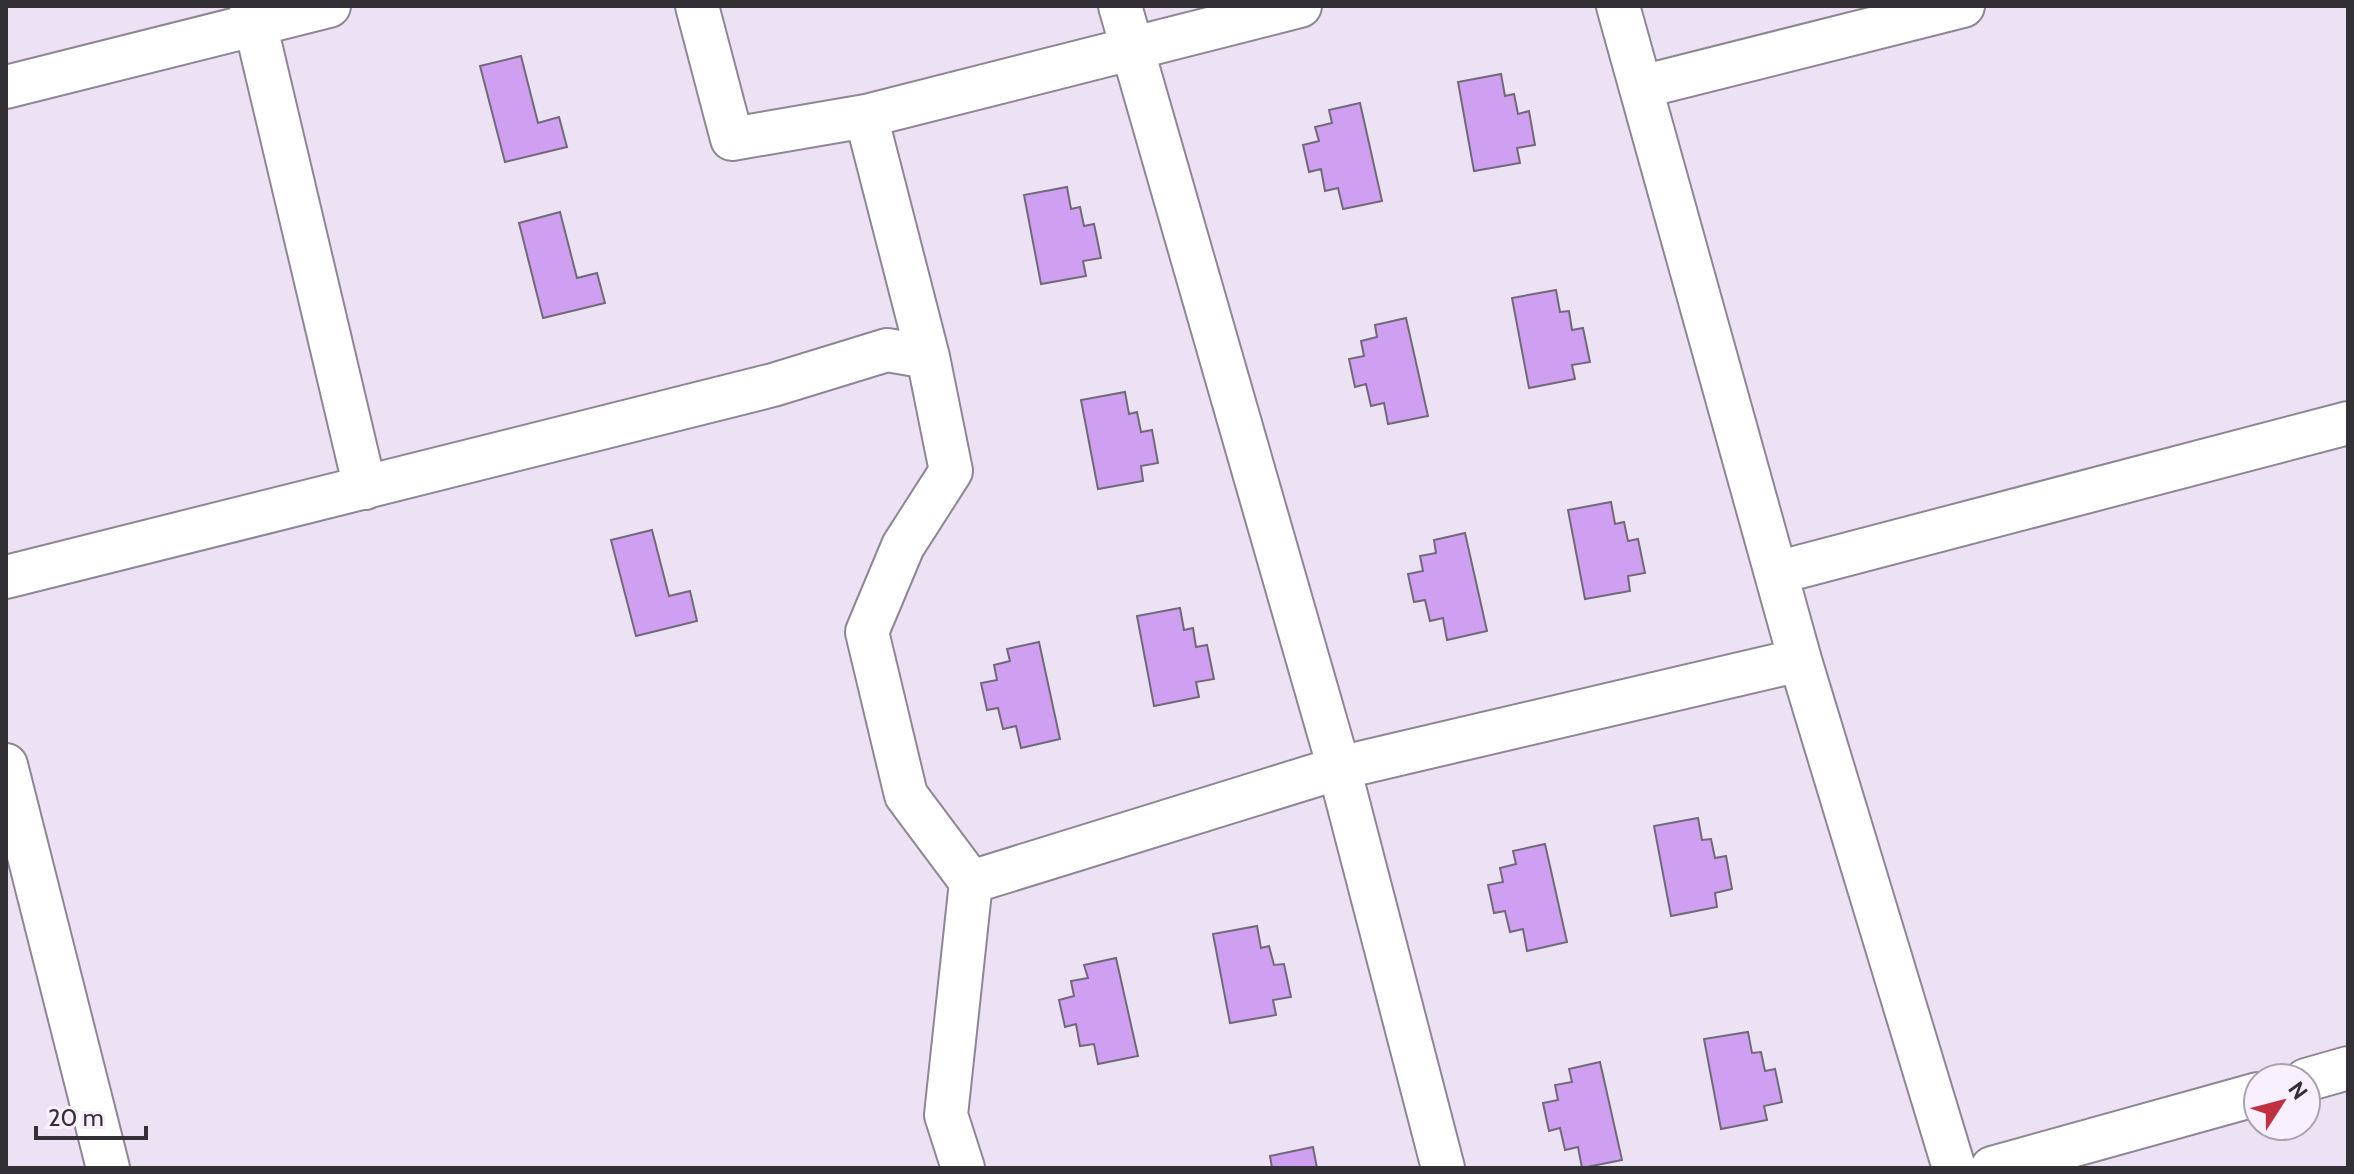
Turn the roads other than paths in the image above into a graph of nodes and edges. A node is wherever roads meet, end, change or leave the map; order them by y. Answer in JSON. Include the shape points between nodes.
{"nodes":[{"id":1,"x":329,"y":6,"type":"edge"},
{"id":2,"x":697,"y":6,"type":"edge"},
{"id":3,"x":1120,"y":6,"type":"edge"},
{"id":4,"x":1300,"y":6,"type":"edge"},
{"id":5,"x":1618,"y":6,"type":"edge"},
{"id":6,"x":1963,"y":6,"type":"edge"},
{"id":7,"x":253,"y":15,"type":"edge"},
{"id":8,"x":1132,"y":49,"type":"junction"},
{"id":9,"x":6,"y":87,"type":"edge"},
{"id":10,"x":1641,"y":87,"type":"junction"},
{"id":11,"x":866,"y":116,"type":"junction"},
{"id":12,"x":928,"y":357,"type":"junction"},
{"id":13,"x":2348,"y":423,"type":"edge"},
{"id":14,"x":365,"y":488,"type":"junction"},
{"id":15,"x":1776,"y":573,"type":"junction"},
{"id":16,"x":6,"y":577,"type":"edge"},
{"id":17,"x":1800,"y":660,"type":"junction"},
{"id":18,"x":6,"y":765,"type":"edge"},
{"id":19,"x":1339,"y":768,"type":"junction"},
{"id":20,"x":971,"y":882,"type":"junction"},
{"id":21,"x":2348,"y":1068,"type":"edge"},
{"id":22,"x":2322,"y":1075,"type":"edge"},
{"id":23,"x":2242,"y":1098,"type":"edge"},
{"id":24,"x":108,"y":1168,"type":"edge"},
{"id":25,"x":963,"y":1168,"type":"edge"},
{"id":26,"x":1443,"y":1168,"type":"edge"},
{"id":27,"x":1954,"y":1168,"type":"edge"},
{"id":28,"x":1992,"y":1168,"type":"edge"}],
"edges":[{"from":1,"to":7,"type":"street"},
{"from":2,"to":11,"type":"street","via":[[732,139]]},
{"from":3,"to":8,"type":"street"},
{"from":4,"to":8,"type":"street"},
{"from":5,"to":10,"type":"street"},
{"from":6,"to":10,"type":"street"},
{"from":7,"to":9,"type":"street"},
{"from":7,"to":14,"type":"street"},
{"from":8,"to":11,"type":"street"},
{"from":8,"to":19,"type":"street"},
{"from":10,"to":15,"type":"street"},
{"from":11,"to":12,"type":"street"},
{"from":12,"to":14,"type":"street","via":[[887,350],[773,385]]},
{"from":12,"to":20,"type":"street","via":[[951,471],[903,546],[867,632],[906,795]]},
{"from":13,"to":15,"type":"street"},
{"from":14,"to":16,"type":"street"},
{"from":15,"to":17,"type":"street"},
{"from":17,"to":19,"type":"street"},
{"from":17,"to":27,"type":"street"},
{"from":18,"to":24,"type":"street"},
{"from":19,"to":20,"type":"street"},
{"from":19,"to":26,"type":"street"},
{"from":20,"to":25,"type":"street","via":[[946,1115]]},
{"from":21,"to":22,"type":"street"},
{"from":23,"to":28,"type":"street"}]}
